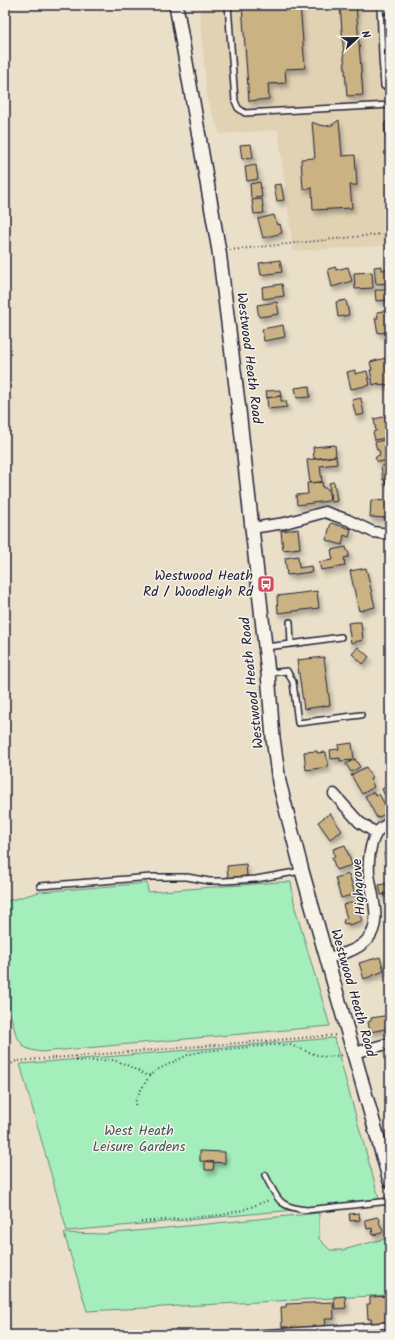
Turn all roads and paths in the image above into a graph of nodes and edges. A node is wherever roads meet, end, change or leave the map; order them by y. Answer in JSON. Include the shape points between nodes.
{"nodes":[{"id":1,"x":176,"y":5,"type":"edge"},
{"id":2,"x":228,"y":5,"type":"edge"},
{"id":3,"x":380,"y":5,"type":"edge"},
{"id":4,"x":390,"y":13,"type":"edge"},
{"id":5,"x":390,"y":86,"type":"edge"},
{"id":6,"x":390,"y":105,"type":"edge"},
{"id":7,"x":390,"y":125,"type":"edge"},
{"id":8,"x":390,"y":150,"type":"edge"},
{"id":9,"x":390,"y":234,"type":"edge"},
{"id":10,"x":219,"y":251,"type":"junction"},
{"id":11,"x":252,"y":528,"type":"junction"},
{"id":12,"x":390,"y":534,"type":"edge"},
{"id":13,"x":290,"y":622,"type":"dead end"},
{"id":14,"x":341,"y":637,"type":"dead end"},
{"id":15,"x":291,"y":644,"type":"junction"},
{"id":16,"x":265,"y":647,"type":"junction"},
{"id":17,"x":268,"y":673,"type":"junction"},
{"id":18,"x":361,"y":715,"type":"dead end"},
{"id":19,"x":334,"y":794,"type":"dead end"},
{"id":20,"x":390,"y":822,"type":"edge"},
{"id":21,"x":376,"y":833,"type":"junction"},
{"id":22,"x":302,"y":870,"type":"junction"},
{"id":23,"x":40,"y":886,"type":"dead end"},
{"id":24,"x":327,"y":958,"type":"junction"},
{"id":25,"x":349,"y":1034,"type":"junction"},
{"id":26,"x":390,"y":1043,"type":"edge"},
{"id":27,"x":349,"y":1054,"type":"junction"},
{"id":28,"x":76,"y":1061,"type":"dead end"},
{"id":29,"x":5,"y":1068,"type":"edge"},
{"id":30,"x":150,"y":1075,"type":"junction"},
{"id":31,"x":135,"y":1105,"type":"dead end"},
{"id":32,"x":265,"y":1174,"type":"dead end"},
{"id":33,"x":390,"y":1181,"type":"edge"},
{"id":34,"x":278,"y":1199,"type":"junction"},
{"id":35,"x":390,"y":1201,"type":"edge"},
{"id":36,"x":141,"y":1222,"type":"dead end"},
{"id":37,"x":390,"y":1325,"type":"edge"},
{"id":38,"x":258,"y":1333,"type":"dead end"}],
"edges":[{"from":1,"to":10,"type":"street","name":"Westwood Heath Road"},
{"from":2,"to":6,"type":"lane","via":[[235,101],[238,108],[245,113]]},
{"from":3,"to":4,"type":"lane"},
{"from":3,"to":5,"type":"lane","via":[[384,86]]},
{"from":7,"to":8,"type":"lane"},
{"from":9,"to":10,"type":"path"},
{"from":10,"to":11,"type":"street","name":"Westwood Heath Road"},
{"from":11,"to":12,"type":"street","via":[[285,523],[325,512],[373,532]]},
{"from":11,"to":16,"type":"street","name":"Westwood Heath Road"},
{"from":13,"to":15,"type":"lane"},
{"from":14,"to":15,"type":"lane"},
{"from":15,"to":16,"type":"lane"},
{"from":16,"to":17,"type":"street","name":"Westwood Heath Road"},
{"from":17,"to":18,"type":"lane","via":[[287,671],[294,682],[298,723]]},
{"from":17,"to":22,"type":"street","name":"Westwood Heath Road","via":[[279,782]]},
{"from":19,"to":21,"type":"street","via":[[359,822]]},
{"from":20,"to":21,"type":"street"},
{"from":21,"to":24,"type":"street","name":"Highgrove","via":[[369,856],[374,930],[367,941],[356,948]]},
{"from":22,"to":23,"type":"lane","via":[[262,878],[225,881],[152,877]]},
{"from":22,"to":24,"type":"street","name":"Westwood Heath Road"},
{"from":24,"to":25,"type":"street","name":"Westwood Heath Road"},
{"from":25,"to":27,"type":"street","name":"Westwood Heath Road"},
{"from":25,"to":29,"type":"path","via":[[16,1061]]},
{"from":26,"to":27,"type":"street"},
{"from":27,"to":30,"type":"path","via":[[326,1057],[290,1045],[205,1051],[190,1054]]},
{"from":27,"to":33,"type":"street","name":"Westwood Heath Road"},
{"from":28,"to":30,"type":"path","via":[[113,1060]]},
{"from":30,"to":31,"type":"path","via":[[136,1098]]},
{"from":32,"to":34,"type":"lane"},
{"from":34,"to":35,"type":"lane","via":[[285,1206],[307,1210]]},
{"from":34,"to":36,"type":"path","via":[[222,1215]]},
{"from":37,"to":38,"type":"lane"}]}
